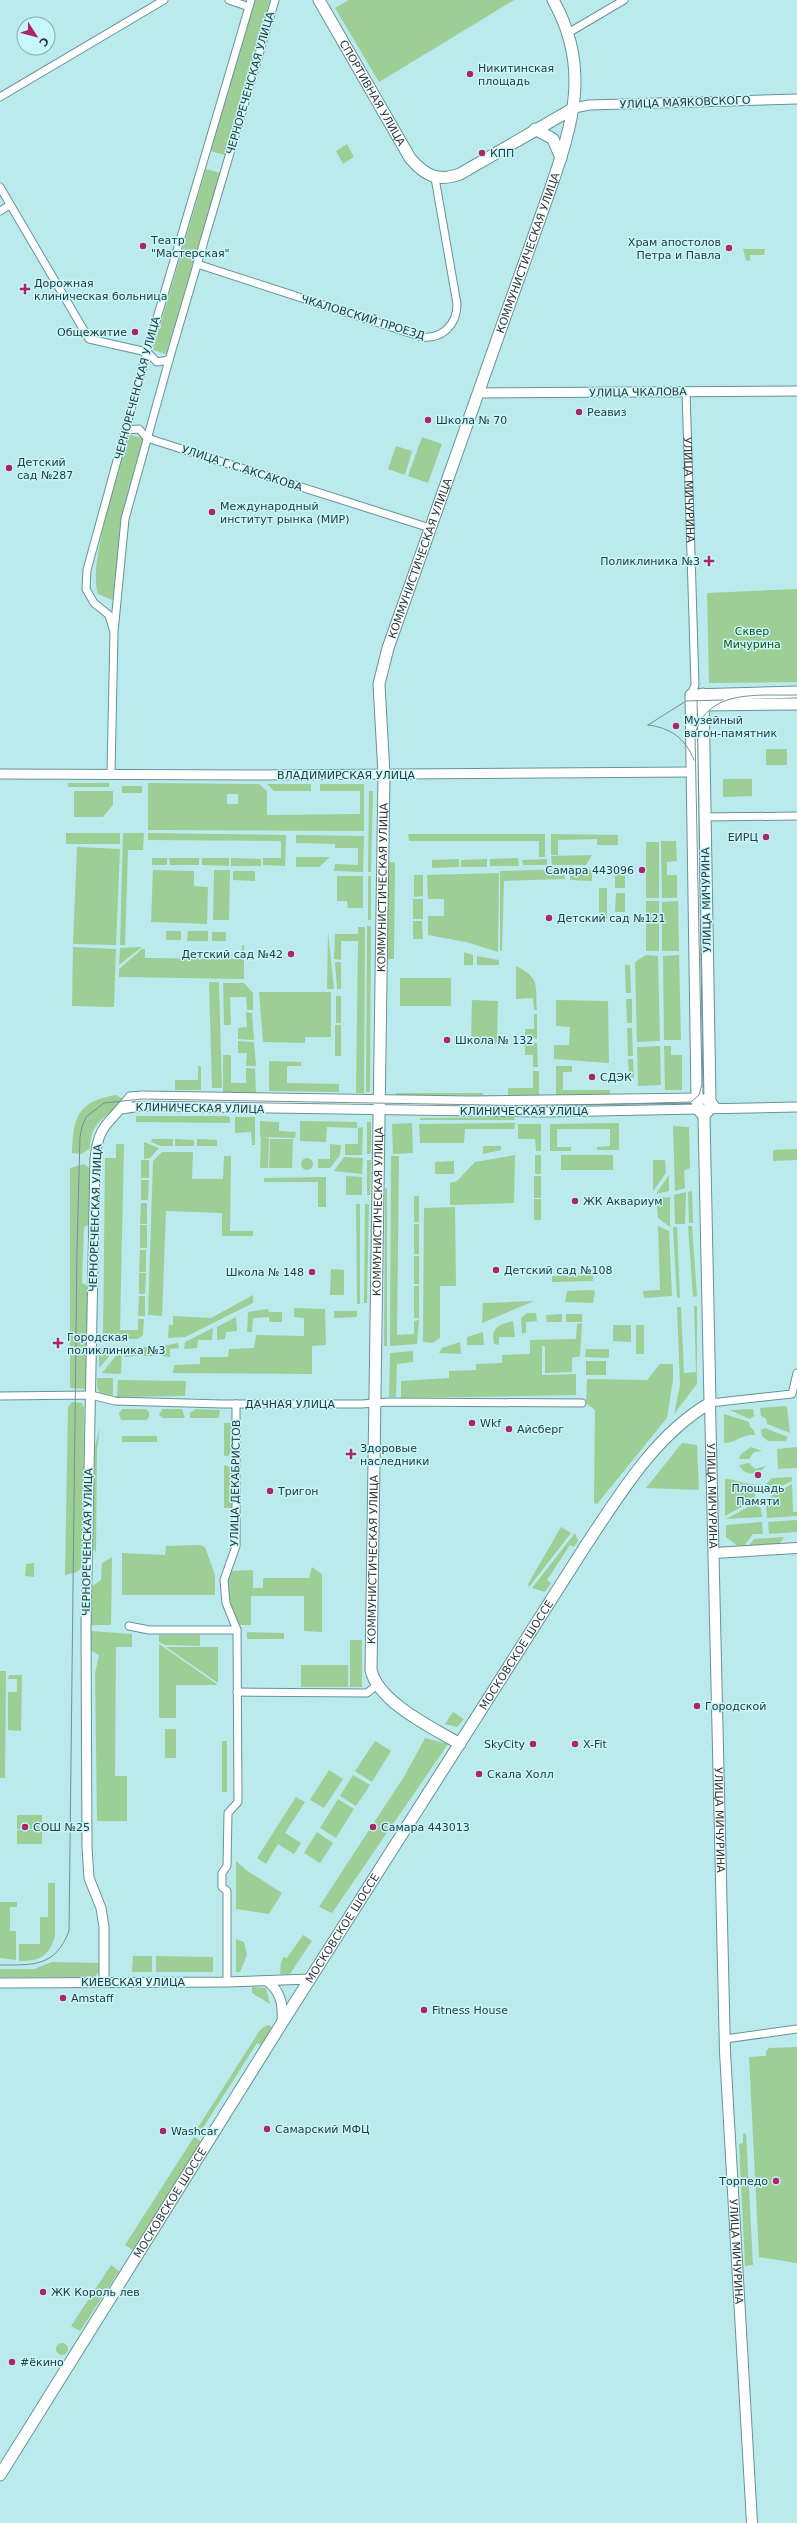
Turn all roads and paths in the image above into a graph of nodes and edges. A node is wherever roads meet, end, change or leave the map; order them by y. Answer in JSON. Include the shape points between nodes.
{"nodes":[{"id":1,"x":164,"y":0,"type":"edge"},
{"id":2,"x":229,"y":0,"type":"edge"},
{"id":3,"x":275,"y":0,"type":"edge"},
{"id":4,"x":319,"y":0,"type":"edge"},
{"id":5,"x":553,"y":0,"type":"edge"},
{"id":6,"x":624,"y":0,"type":"edge"},
{"id":7,"x":250,"y":4,"type":"edge"},
{"id":8,"x":568,"y":33,"type":"junction"},
{"id":9,"x":0,"y":97,"type":"edge"},
{"id":10,"x":797,"y":99,"type":"edge"},
{"id":11,"x":574,"y":108,"type":"junction"},
{"id":12,"x":535,"y":130,"type":"junction"},
{"id":13,"x":561,"y":158,"type":"junction"},
{"id":14,"x":435,"y":178,"type":"junction"},
{"id":15,"x":0,"y":187,"type":"edge"},
{"id":16,"x":10,"y":205,"type":"junction"},
{"id":17,"x":0,"y":211,"type":"edge"},
{"id":18,"x":197,"y":264,"type":"junction"},
{"id":19,"x":147,"y":352,"type":"junction"},
{"id":20,"x":169,"y":360,"type":"junction"},
{"id":21,"x":686,"y":391,"type":"junction"},
{"id":22,"x":797,"y":391,"type":"edge"},
{"id":23,"x":478,"y":394,"type":"junction"},
{"id":24,"x":126,"y":430,"type":"junction"},
{"id":25,"x":147,"y":438,"type":"junction"},
{"id":26,"x":430,"y":528,"type":"junction"},
{"id":27,"x":114,"y":632,"type":"junction"},
{"id":28,"x":693,"y":690,"type":"junction"},
{"id":29,"x":797,"y":692,"type":"edge"},
{"id":30,"x":703,"y":694,"type":"junction"},
{"id":31,"x":797,"y":704,"type":"edge"},
{"id":32,"x":703,"y":706,"type":"junction"},
{"id":33,"x":691,"y":772,"type":"junction"},
{"id":34,"x":0,"y":774,"type":"edge"},
{"id":35,"x":111,"y":774,"type":"junction"},
{"id":36,"x":384,"y":774,"type":"junction"},
{"id":37,"x":797,"y":816,"type":"edge"},
{"id":38,"x":704,"y":817,"type":"junction"},
{"id":39,"x":379,"y":1105,"type":"junction"},
{"id":40,"x":706,"y":1106,"type":"junction"},
{"id":41,"x":797,"y":1107,"type":"edge"},
{"id":42,"x":121,"y":1109,"type":"joint"},
{"id":43,"x":797,"y":1373,"type":"edge"},
{"id":44,"x":91,"y":1395,"type":"junction"},
{"id":45,"x":0,"y":1396,"type":"edge"},
{"id":46,"x":375,"y":1403,"type":"junction"},
{"id":47,"x":582,"y":1403,"type":"dead end"},
{"id":48,"x":710,"y":1403,"type":"junction"},
{"id":49,"x":236,"y":1404,"type":"junction"},
{"id":50,"x":797,"y":1548,"type":"edge"},
{"id":51,"x":714,"y":1553,"type":"junction"},
{"id":52,"x":129,"y":1626,"type":"dead end"},
{"id":53,"x":237,"y":1630,"type":"junction"},
{"id":54,"x":377,"y":1685,"type":"junction"},
{"id":55,"x":237,"y":1692,"type":"junction"},
{"id":56,"x":460,"y":1744,"type":"junction"},
{"id":57,"x":310,"y":1979,"type":"junction"},
{"id":58,"x":104,"y":1981,"type":"junction"},
{"id":59,"x":267,"y":1981,"type":"junction"},
{"id":60,"x":227,"y":1982,"type":"junction"},
{"id":61,"x":0,"y":1983,"type":"edge"},
{"id":62,"x":282,"y":2023,"type":"junction"},
{"id":63,"x":797,"y":2029,"type":"edge"},
{"id":64,"x":725,"y":2039,"type":"junction"},
{"id":65,"x":0,"y":2475,"type":"edge"},
{"id":66,"x":752,"y":2523,"type":"edge"}],
"edges":[{"from":1,"to":9,"type":"street"},
{"from":2,"to":7,"type":"street"},
{"from":3,"to":18,"type":"street","name":"ЧЕРНОРЕЧЕНСКАЯ УЛИЦА"},
{"from":4,"to":14,"type":"main road","name":"СПОРТИВНАЯ УЛИЦА","via":[[410,158],[418,168]]},
{"from":5,"to":8,"type":"main road","name":"КОММУНИСТИЧЕСКАЯ УЛИЦА"},
{"from":6,"to":8,"type":"street"},
{"from":7,"to":19,"type":"street","name":"ЧЕРНОРЕЧЕНСКАЯ УЛИЦА"},
{"from":8,"to":11,"type":"main road","name":"КОММУНИСТИЧЕСКАЯ УЛИЦА","via":[[575,70]]},
{"from":10,"to":11,"type":"street","name":"УЛИЦА МАЯКОВСКОГО","via":[[590,105]]},
{"from":11,"to":12,"type":"main road"},
{"from":11,"to":13,"type":"main road","name":"КОММУНИСТИЧЕСКАЯ УЛИЦА"},
{"from":12,"to":13,"type":"main road","via":[[553,139]]},
{"from":12,"to":14,"type":"main road","via":[[460,174]]},
{"from":13,"to":23,"type":"main road","name":"КОММУНИСТИЧЕСКАЯ УЛИЦА"},
{"from":14,"to":18,"type":"street","name":"ЧКАЛОВСКИЙ ПРОЕЗД","via":[[457,312],[443,334],[435,337],[422,337]]},
{"from":15,"to":16,"type":"street"},
{"from":16,"to":17,"type":"street"},
{"from":16,"to":19,"type":"street","via":[[90,339]]},
{"from":18,"to":20,"type":"street","name":"ЧЕРНОРЕЧЕНСКАЯ УЛИЦА"},
{"from":19,"to":20,"type":"street","via":[[157,362]]},
{"from":19,"to":24,"type":"street","name":"ЧЕРНОРЕЧЕНСКАЯ УЛИЦА"},
{"from":20,"to":25,"type":"street","name":"ЧЕРНОРЕЧЕНСКАЯ УЛИЦА"},
{"from":21,"to":22,"type":"street","name":"УЛИЦА ЧКАЛОВА"},
{"from":21,"to":23,"type":"street","name":"УЛИЦА ЧКАЛОВА"},
{"from":21,"to":28,"type":"street","name":"УЛИЦА МИЧУРИНА"},
{"from":23,"to":26,"type":"main road","name":"КОММУНИСТИЧЕСКАЯ УЛИЦА"},
{"from":24,"to":25,"type":"street","name":"УЛИЦА Г.С.АКСАКОВА","via":[[139,429]]},
{"from":24,"to":27,"type":"street","name":"ЧЕРНОРЕЧЕНСКАЯ УЛИЦА","via":[[101,517],[86,589],[94,603],[109,615]]},
{"from":25,"to":26,"type":"street","name":"УЛИЦА Г.С.АКСАКОВА"},
{"from":25,"to":27,"type":"street","name":"ЧЕРНОРЕЧЕНСКАЯ УЛИЦА","via":[[125,519]]},
{"from":26,"to":36,"type":"main road","name":"КОММУНИСТИЧЕСКАЯ УЛИЦА","via":[[381,669],[379,684]]},
{"from":27,"to":35,"type":"street","name":"ЧЕРНОРЕЧЕНСКАЯ УЛИЦА"},
{"from":28,"to":30,"type":"main road"},
{"from":28,"to":33,"type":"main road","name":"УЛИЦА МИЧУРИНА"},
{"from":29,"to":30,"type":"main road"},
{"from":30,"to":32,"type":"main road","name":"УЛИЦА МИЧУРИНА"},
{"from":31,"to":32,"type":"main road"},
{"from":32,"to":38,"type":"main road","name":"УЛИЦА МИЧУРИНА"},
{"from":33,"to":36,"type":"street","name":"ВЛАДИМИРСКАЯ УЛИЦА"},
{"from":33,"to":40,"type":"main road","name":"УЛИЦА МИЧУРИНА"},
{"from":34,"to":35,"type":"street","name":"ВЛАДИМИРСКАЯ УЛИЦА"},
{"from":35,"to":36,"type":"street","name":"ВЛАДИМИРСКАЯ УЛИЦА"},
{"from":36,"to":39,"type":"main road","name":"КОММУНИСТИЧЕСКАЯ УЛИЦА"},
{"from":37,"to":38,"type":"street"},
{"from":38,"to":40,"type":"main road","name":"УЛИЦА МИЧУРИНА"},
{"from":39,"to":40,"type":"street","name":"КЛИНИЧЕСКАЯ УЛИЦА","via":[[545,1112]]},
{"from":39,"to":42,"type":"street","name":"КЛИНИЧЕСКАЯ УЛИЦА","via":[[142,1096],[130,1097]]},
{"from":39,"to":46,"type":"main road","name":"КОММУНИСТИЧЕСКАЯ УЛИЦА"},
{"from":40,"to":41,"type":"street","name":"КЛИНИЧЕСКАЯ УЛИЦА"},
{"from":40,"to":48,"type":"main road","name":"УЛИЦА МИЧУРИНА"},
{"from":42,"to":44,"type":"street","name":"ЧЕРНОРЕЧЕНСКАЯ УЛИЦА","via":[[105,1124],[97,1137],[96,1145]]},
{"from":43,"to":48,"type":"street","via":[[792,1394]]},
{"from":44,"to":45,"type":"street","name":"ДАЧНАЯ УЛИЦА"},
{"from":44,"to":49,"type":"street","name":"ДАЧНАЯ УЛИЦА","via":[[115,1401]]},
{"from":44,"to":58,"type":"street","name":"ЧЕРНОРЕЧЕНСКАЯ УЛИЦА","via":[[86,1626],[86,1822],[89,1878],[101,1908],[104,1928]]},
{"from":46,"to":47,"type":"street","name":"ДАЧНАЯ УЛИЦА"},
{"from":46,"to":49,"type":"street","name":"ДАЧНАЯ УЛИЦА"},
{"from":46,"to":54,"type":"main road","name":"КОММУНИСТИЧЕСКАЯ УЛИЦА","via":[[372,1670]]},
{"from":48,"to":51,"type":"main road","name":"УЛИЦА МИЧУРИНА"},
{"from":48,"to":56,"type":"main road","name":"МОСКОВСКОЕ ШОССЕ","via":[[678,1425],[620,1495]]},
{"from":49,"to":53,"type":"street","name":"УЛИЦА ДЕКАБРИСТОВ","via":[[236,1546],[224,1580],[226,1603]]},
{"from":50,"to":51,"type":"main road"},
{"from":51,"to":64,"type":"main road","name":"УЛИЦА МИЧУРИНА"},
{"from":52,"to":53,"type":"street","via":[[149,1630]]},
{"from":53,"to":55,"type":"street"},
{"from":54,"to":55,"type":"street","via":[[367,1693]]},
{"from":54,"to":56,"type":"main road","name":"КОММУНИСТИЧЕСКАЯ УЛИЦА","via":[[385,1695]]},
{"from":55,"to":60,"type":"street","via":[[238,1802],[228,1813],[227,1866],[222,1873],[222,1887],[227,1891]]},
{"from":56,"to":57,"type":"main road","name":"МОСКОВСКОЕ ШОССЕ"},
{"from":57,"to":59,"type":"street","name":"КИЕВСКАЯ УЛИЦА"},
{"from":57,"to":62,"type":"main road","name":"МОСКОВСКОЕ ШОССЕ"},
{"from":58,"to":60,"type":"street","name":"КИЕВСКАЯ УЛИЦА"},
{"from":58,"to":61,"type":"street","name":"КИЕВСКАЯ УЛИЦА"},
{"from":59,"to":60,"type":"street","name":"КИЕВСКАЯ УЛИЦА"},
{"from":59,"to":62,"type":"street","via":[[277,1990],[280,1997]]},
{"from":62,"to":65,"type":"main road","name":"МОСКОВСКОЕ ШОССЕ"},
{"from":63,"to":64,"type":"street"},
{"from":64,"to":66,"type":"main road","name":"УЛИЦА МИЧУРИНА"}]}
